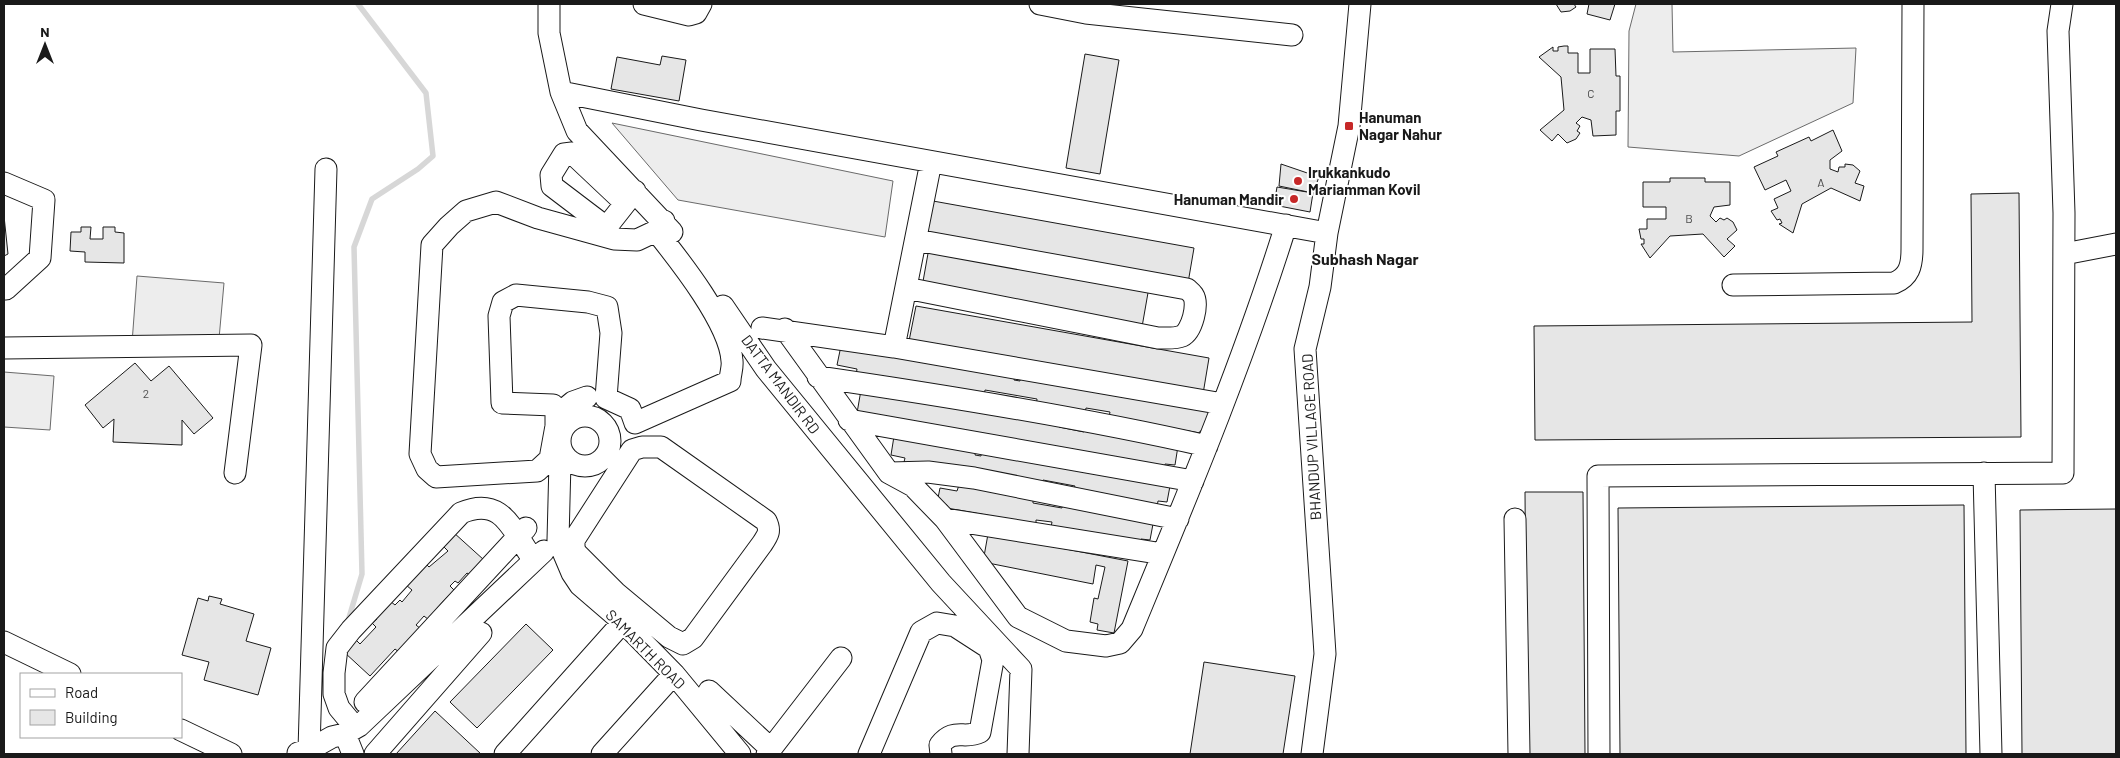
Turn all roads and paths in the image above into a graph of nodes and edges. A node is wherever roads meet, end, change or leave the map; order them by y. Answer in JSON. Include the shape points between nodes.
{"nodes":[{"id":1,"x":549,"y":4,"type":"edge"},
{"id":2,"x":644,"y":4,"type":"edge"},
{"id":3,"x":701,"y":4,"type":"edge"},
{"id":4,"x":1040,"y":4,"type":"edge"},
{"id":5,"x":1360,"y":4,"type":"edge"},
{"id":6,"x":1913,"y":4,"type":"edge"},
{"id":7,"x":2062,"y":4,"type":"edge"},
{"id":8,"x":1292,"y":35,"type":"dead end"},
{"id":9,"x":561,"y":92,"type":"junction"},
{"id":10,"x":931,"y":162,"type":"junction"},
{"id":11,"x":326,"y":169,"type":"dead end"},
{"id":12,"x":4,"y":183,"type":"edge"},
{"id":13,"x":1286,"y":225,"type":"junction"},
{"id":14,"x":664,"y":230,"type":"junction"},
{"id":15,"x":1327,"y":233,"type":"junction"},
{"id":16,"x":916,"y":240,"type":"junction"},
{"id":17,"x":2116,"y":244,"type":"edge"},
{"id":18,"x":2064,"y":254,"type":"junction"},
{"id":19,"x":1733,"y":285,"type":"dead end"},
{"id":20,"x":906,"y":288,"type":"junction"},
{"id":21,"x":4,"y":289,"type":"edge"},
{"id":22,"x":762,"y":328,"type":"dead end"},
{"id":23,"x":785,"y":330,"type":"junction"},
{"id":24,"x":894,"y":346,"type":"junction"},
{"id":25,"x":4,"y":348,"type":"edge"},
{"id":26,"x":818,"y":377,"type":"junction"},
{"id":27,"x":588,"y":397,"type":"dead end"},
{"id":28,"x":1223,"y":404,"type":"junction"},
{"id":29,"x":626,"y":407,"type":"junction"},
{"id":30,"x":556,"y":416,"type":"junction"},
{"id":31,"x":849,"y":420,"type":"junction"},
{"id":32,"x":604,"y":424,"type":"junction"},
{"id":33,"x":1207,"y":446,"type":"junction"},
{"id":34,"x":558,"y":458,"type":"junction"},
{"id":35,"x":235,"y":473,"type":"dead end"},
{"id":36,"x":890,"y":473,"type":"junction"},
{"id":37,"x":1984,"y":473,"type":"junction"},
{"id":38,"x":1193,"y":481,"type":"junction"},
{"id":39,"x":945,"y":519,"type":"junction"},
{"id":40,"x":1178,"y":519,"type":"junction"},
{"id":41,"x":1515,"y":519,"type":"dead end"},
{"id":42,"x":522,"y":532,"type":"junction"},
{"id":43,"x":558,"y":540,"type":"junction"},
{"id":44,"x":1163,"y":554,"type":"junction"},
{"id":45,"x":533,"y":560,"type":"junction"},
{"id":46,"x":610,"y":600,"type":"junction"},
{"id":47,"x":452,"y":608,"type":"junction"},
{"id":48,"x":623,"y":622,"type":"junction"},
{"id":49,"x":475,"y":629,"type":"junction"},
{"id":50,"x":4,"y":642,"type":"edge"},
{"id":51,"x":842,"y":658,"type":"dead end"},
{"id":52,"x":68,"y":673,"type":"edge"},
{"id":53,"x":694,"y":685,"type":"junction"},
{"id":54,"x":310,"y":694,"type":"junction"},
{"id":55,"x":334,"y":694,"type":"junction"},
{"id":56,"x":342,"y":730,"type":"junction"},
{"id":57,"x":192,"y":740,"type":"edge"},
{"id":58,"x":302,"y":752,"type":"edge"},
{"id":59,"x":769,"y":752,"type":"edge"},
{"id":60,"x":231,"y":754,"type":"edge"},
{"id":61,"x":353,"y":754,"type":"edge"},
{"id":62,"x":375,"y":754,"type":"edge"},
{"id":63,"x":505,"y":754,"type":"edge"},
{"id":64,"x":602,"y":754,"type":"edge"},
{"id":65,"x":740,"y":754,"type":"edge"},
{"id":66,"x":869,"y":754,"type":"edge"},
{"id":67,"x":941,"y":754,"type":"edge"},
{"id":68,"x":1018,"y":754,"type":"edge"},
{"id":69,"x":1312,"y":754,"type":"edge"},
{"id":70,"x":1519,"y":754,"type":"edge"},
{"id":71,"x":1599,"y":754,"type":"edge"},
{"id":72,"x":1990,"y":754,"type":"edge"}],
"edges":[{"from":1,"to":9,"type":"street","name":"DATTA MANDIR RD","via":[[549,33]]},
{"from":2,"to":3,"type":"street","via":[[689,15],[696,13]]},
{"from":4,"to":8,"type":"street","via":[[1086,13]]},
{"from":5,"to":15,"type":"street","name":"BHANDUP VILLAGE ROAD","via":[[1349,126]]},
{"from":6,"to":19,"type":"street","via":[[1912,249],[1909,271],[1904,279],[1894,283]]},
{"from":7,"to":18,"type":"street","via":[[2058,31]]},
{"from":9,"to":10,"type":"street"},
{"from":9,"to":14,"type":"street","name":"DATTA MANDIR RD","via":[[577,131],[630,197]]},
{"from":10,"to":13,"type":"street"},
{"from":10,"to":16,"type":"street"},
{"from":11,"to":54,"type":"street"},
{"from":12,"to":21,"type":"street","via":[[44,200],[40,258]]},
{"from":13,"to":15,"type":"street"},
{"from":13,"to":28,"type":"street"},
{"from":14,"to":29,"type":"street","via":[[724,329],[732,361],[730,381],[634,423],[630,409]]},
{"from":14,"to":34,"type":"street","via":[[637,240],[614,239],[538,218],[496,202],[466,211],[432,245],[420,454],[427,469],[436,477],[537,471]]},
{"from":14,"to":68,"type":"street","name":"DATTA MANDIR RD","via":[[766,369],[941,583],[1021,669]]},
{"from":15,"to":69,"type":"street","name":"BHANDUP VILLAGE ROAD","via":[[1320,287],[1305,349],[1325,654]]},
{"from":16,"to":20,"type":"street"},
{"from":16,"to":20,"type":"street","via":[[1186,289],[1193,295],[1195,304],[1190,328],[1184,335],[1158,338]]},
{"from":17,"to":18,"type":"street"},
{"from":18,"to":37,"type":"street","via":[[2063,473]]},
{"from":20,"to":24,"type":"street"},
{"from":22,"to":23,"type":"street"},
{"from":23,"to":24,"type":"street"},
{"from":23,"to":26,"type":"street"},
{"from":24,"to":28,"type":"street"},
{"from":25,"to":35,"type":"street","via":[[251,345]]},
{"from":26,"to":31,"type":"street"},
{"from":26,"to":33,"type":"street","via":[[931,394]]},
{"from":27,"to":30,"type":"street","via":[[573,402]]},
{"from":28,"to":33,"type":"street"},
{"from":29,"to":30,"type":"street","via":[[606,398],[611,333],[607,307],[516,295],[503,302],[498,316],[502,403],[553,405]]},
{"from":29,"to":32,"type":"street"},
{"from":30,"to":34,"type":"street"},
{"from":31,"to":36,"type":"street"},
{"from":31,"to":38,"type":"street"},
{"from":32,"to":34,"type":"street","via":[[590,416],[573,418],[566,423],[559,438]]},
{"from":32,"to":34,"type":"street","via":[[611,440],[610,448],[600,462],[593,466],[576,465]]},
{"from":33,"to":38,"type":"street"},
{"from":34,"to":43,"type":"street"},
{"from":36,"to":39,"type":"street","via":[[913,486]]},
{"from":36,"to":40,"type":"street","via":[[928,472],[974,478]]},
{"from":37,"to":71,"type":"street","via":[[1598,476]]},
{"from":37,"to":72,"type":"street"},
{"from":38,"to":40,"type":"street"},
{"from":39,"to":44,"type":"street"},
{"from":39,"to":44,"type":"street","via":[[1018,617],[1066,641],[1106,646],[1120,643],[1132,629]]},
{"from":40,"to":44,"type":"street"},
{"from":41,"to":70,"type":"street"},
{"from":42,"to":45,"type":"street"},
{"from":42,"to":47,"type":"street"},
{"from":42,"to":55,"type":"street","via":[[504,514],[486,507],[474,507],[461,513],[337,648]]},
{"from":43,"to":45,"type":"street"},
{"from":43,"to":46,"type":"street","name":"SAMARTH ROAD","via":[[580,586]]},
{"from":45,"to":49,"type":"street"},
{"from":46,"to":46,"type":"street","via":[[577,554],[574,540],[632,450],[642,446],[661,446],[766,520],[768,534],[762,544],[693,638],[684,644]]},
{"from":46,"to":48,"type":"street","name":"SAMARTH ROAD"},
{"from":47,"to":49,"type":"street"},
{"from":47,"to":56,"type":"street"},
{"from":48,"to":53,"type":"street","name":"SAMARTH ROAD"},
{"from":48,"to":63,"type":"street"},
{"from":49,"to":56,"type":"street","via":[[359,726]]},
{"from":49,"to":62,"type":"street"},
{"from":50,"to":52,"type":"street"},
{"from":51,"to":59,"type":"street"},
{"from":53,"to":59,"type":"street"},
{"from":53,"to":64,"type":"street"},
{"from":53,"to":65,"type":"street","name":"SAMARTH ROAD"},
{"from":54,"to":55,"type":"street"},
{"from":54,"to":58,"type":"street"},
{"from":55,"to":56,"type":"street"},
{"from":56,"to":58,"type":"street"},
{"from":56,"to":61,"type":"street"},
{"from":57,"to":60,"type":"street"},
{"from":66,"to":67,"type":"street","via":[[921,632],[937,624],[955,626],[989,648],[993,660],[980,732],[946,738],[940,745]]}]}
